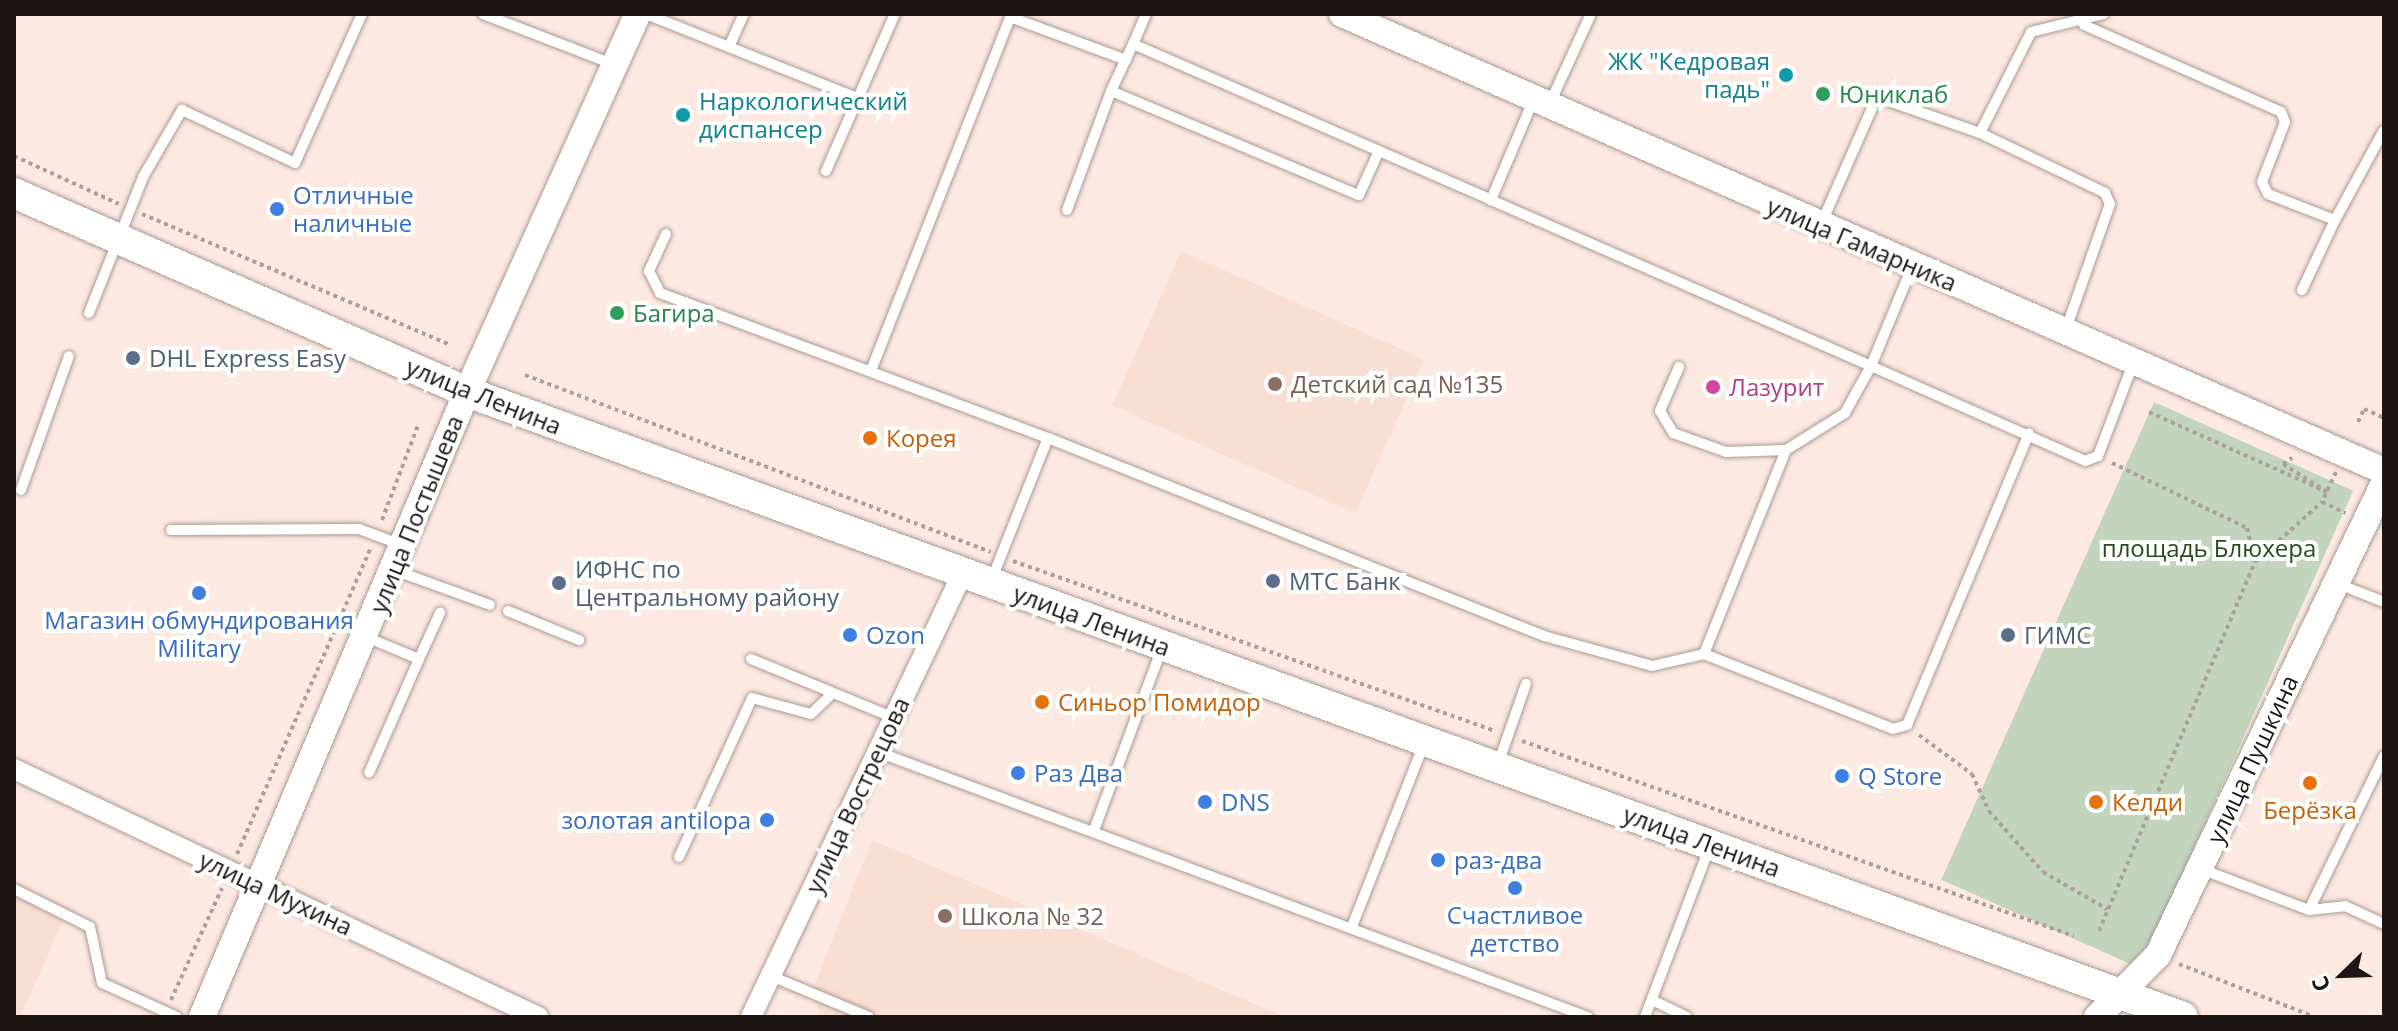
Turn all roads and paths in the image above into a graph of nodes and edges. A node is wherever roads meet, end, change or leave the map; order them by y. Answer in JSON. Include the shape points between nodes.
{"nodes":[{"id":1,"x":362,"y":14,"type":"edge"},
{"id":2,"x":483,"y":14,"type":"edge"},
{"id":3,"x":638,"y":14,"type":"edge"},
{"id":4,"x":646,"y":14,"type":"edge"},
{"id":5,"x":744,"y":14,"type":"edge"},
{"id":6,"x":895,"y":14,"type":"edge"},
{"id":7,"x":1146,"y":14,"type":"edge"},
{"id":8,"x":1342,"y":14,"type":"edge"},
{"id":9,"x":1591,"y":14,"type":"edge"},
{"id":10,"x":2104,"y":14,"type":"edge"},
{"id":11,"x":2084,"y":25,"type":"junction"},
{"id":12,"x":1133,"y":44,"type":"junction"},
{"id":13,"x":729,"y":47,"type":"junction"},
{"id":14,"x":1126,"y":60,"type":"junction"},
{"id":15,"x":615,"y":65,"type":"junction"},
{"id":16,"x":1111,"y":91,"type":"junction"},
{"id":17,"x":857,"y":98,"type":"junction"},
{"id":18,"x":1541,"y":104,"type":"junction"},
{"id":19,"x":2384,"y":130,"type":"edge"},
{"id":20,"x":1980,"y":133,"type":"junction"},
{"id":21,"x":1379,"y":151,"type":"junction"},
{"id":22,"x":14,"y":156,"type":"edge"},
{"id":23,"x":826,"y":171,"type":"dead end"},
{"id":24,"x":14,"y":193,"type":"edge"},
{"id":25,"x":1491,"y":200,"type":"junction"},
{"id":26,"x":132,"y":210,"type":"junction"},
{"id":27,"x":1067,"y":210,"type":"dead end"},
{"id":28,"x":2335,"y":220,"type":"junction"},
{"id":29,"x":1819,"y":227,"type":"junction"},
{"id":30,"x":666,"y":234,"type":"dead end"},
{"id":31,"x":122,"y":240,"type":"junction"},
{"id":32,"x":1912,"y":267,"type":"junction"},
{"id":33,"x":2302,"y":290,"type":"dead end"},
{"id":34,"x":89,"y":313,"type":"dead end"},
{"id":35,"x":2066,"y":329,"type":"junction"},
{"id":36,"x":449,"y":344,"type":"dead end"},
{"id":37,"x":69,"y":356,"type":"dead end"},
{"id":38,"x":2134,"y":362,"type":"junction"},
{"id":39,"x":1871,"y":366,"type":"junction"},
{"id":40,"x":1679,"y":367,"type":"dead end"},
{"id":41,"x":872,"y":368,"type":"junction"},
{"id":42,"x":525,"y":375,"type":"dead end"},
{"id":43,"x":467,"y":392,"type":"junction"},
{"id":44,"x":2149,"y":412,"type":"dead end"},
{"id":45,"x":2384,"y":418,"type":"edge"},
{"id":46,"x":2358,"y":422,"type":"dead end"},
{"id":47,"x":418,"y":425,"type":"dead end"},
{"id":48,"x":2029,"y":434,"type":"junction"},
{"id":49,"x":1048,"y":438,"type":"junction"},
{"id":50,"x":1786,"y":450,"type":"junction"},
{"id":51,"x":2098,"y":456,"type":"junction"},
{"id":52,"x":2298,"y":460,"type":"dead end"},
{"id":53,"x":2324,"y":468,"type":"dead end"},
{"id":54,"x":2384,"y":471,"type":"edge"},
{"id":55,"x":2384,"y":483,"type":"edge"},
{"id":56,"x":21,"y":490,"type":"dead end"},
{"id":57,"x":2327,"y":492,"type":"junction"},
{"id":58,"x":2322,"y":502,"type":"junction"},
{"id":59,"x":2348,"y":514,"type":"dead end"},
{"id":60,"x":171,"y":530,"type":"dead end"},
{"id":61,"x":376,"y":535,"type":"junction"},
{"id":62,"x":398,"y":558,"type":"junction"},
{"id":63,"x":2255,"y":562,"type":"junction"},
{"id":64,"x":985,"y":571,"type":"junction"},
{"id":65,"x":2334,"y":583,"type":"junction"},
{"id":66,"x":2384,"y":602,"type":"edge"},
{"id":67,"x":490,"y":605,"type":"dead end"},
{"id":68,"x":508,"y":611,"type":"dead end"},
{"id":69,"x":440,"y":613,"type":"dead end"},
{"id":70,"x":366,"y":637,"type":"junction"},
{"id":71,"x":579,"y":640,"type":"dead end"},
{"id":72,"x":1163,"y":646,"type":"junction"},
{"id":73,"x":1704,"y":654,"type":"junction"},
{"id":74,"x":419,"y":659,"type":"junction"},
{"id":75,"x":751,"y":659,"type":"dead end"},
{"id":76,"x":1526,"y":684,"type":"dead end"},
{"id":77,"x":832,"y":694,"type":"junction"},
{"id":78,"x":894,"y":718,"type":"junction"},
{"id":79,"x":1907,"y":725,"type":"junction"},
{"id":80,"x":1508,"y":736,"type":"junction"},
{"id":81,"x":1425,"y":741,"type":"junction"},
{"id":82,"x":878,"y":752,"type":"junction"},
{"id":83,"x":2384,"y":756,"type":"edge"},
{"id":84,"x":1497,"y":766,"type":"junction"},
{"id":85,"x":14,"y":769,"type":"edge"},
{"id":86,"x":369,"y":773,"type":"dead end"},
{"id":87,"x":1094,"y":830,"type":"junction"},
{"id":88,"x":1711,"y":844,"type":"junction"},
{"id":89,"x":679,"y":857,"type":"dead end"},
{"id":90,"x":2201,"y":869,"type":"junction"},
{"id":91,"x":229,"y":871,"type":"junction"},
{"id":92,"x":263,"y":887,"type":"junction"},
{"id":93,"x":14,"y":889,"type":"edge"},
{"id":94,"x":2107,"y":909,"type":"junction"},
{"id":95,"x":2309,"y":910,"type":"junction"},
{"id":96,"x":1353,"y":924,"type":"junction"},
{"id":97,"x":2384,"y":924,"type":"edge"},
{"id":98,"x":2099,"y":931,"type":"dead end"},
{"id":99,"x":2074,"y":936,"type":"dead end"},
{"id":100,"x":2175,"y":962,"type":"dead end"},
{"id":101,"x":771,"y":976,"type":"junction"},
{"id":102,"x":2119,"y":994,"type":"junction"},
{"id":103,"x":1652,"y":1000,"type":"junction"},
{"id":104,"x":166,"y":1012,"type":"junction"},
{"id":105,"x":177,"y":1017,"type":"edge"},
{"id":106,"x":202,"y":1017,"type":"edge"},
{"id":107,"x":538,"y":1017,"type":"edge"},
{"id":108,"x":751,"y":1017,"type":"edge"},
{"id":109,"x":869,"y":1017,"type":"edge"},
{"id":110,"x":1588,"y":1017,"type":"edge"},
{"id":111,"x":1645,"y":1017,"type":"edge"},
{"id":112,"x":1687,"y":1017,"type":"edge"},
{"id":113,"x":2097,"y":1017,"type":"edge"},
{"id":114,"x":2183,"y":1017,"type":"edge"},
{"id":115,"x":2315,"y":1017,"type":"edge"}],
"edges":[{"from":1,"to":26,"type":"lane","via":[[295,163],[182,110]]},
{"from":2,"to":15,"type":"lane"},
{"from":3,"to":15,"type":"street","name":"улица Постышева"},
{"from":4,"to":13,"type":"lane"},
{"from":5,"to":13,"type":"lane"},
{"from":6,"to":17,"type":"lane"},
{"from":7,"to":12,"type":"lane"},
{"from":8,"to":18,"type":"street","name":"улица Гамарника"},
{"from":9,"to":18,"type":"lane"},
{"from":10,"to":11,"type":"lane"},
{"from":11,"to":20,"type":"lane","via":[[2031,32]]},
{"from":11,"to":28,"type":"lane","via":[[2281,112],[2285,122],[2262,182],[2268,194]]},
{"from":12,"to":14,"type":"lane"},
{"from":12,"to":21,"type":"lane"},
{"from":13,"to":17,"type":"lane"},
{"from":14,"to":16,"type":"lane"},
{"from":14,"to":41,"type":"lane","via":[[1010,17]]},
{"from":15,"to":43,"type":"street","name":"улица Постышева"},
{"from":16,"to":21,"type":"lane","via":[[1359,195]]},
{"from":16,"to":27,"type":"lane"},
{"from":17,"to":23,"type":"lane"},
{"from":18,"to":25,"type":"lane"},
{"from":18,"to":29,"type":"street","name":"улица Гамарника"},
{"from":19,"to":28,"type":"lane"},
{"from":20,"to":29,"type":"lane","via":[[1877,97]]},
{"from":20,"to":35,"type":"lane","via":[[2105,193],[2110,204]]},
{"from":21,"to":25,"type":"lane"},
{"from":22,"to":26,"type":"path"},
{"from":24,"to":31,"type":"main road","name":"улица Ленина"},
{"from":25,"to":39,"type":"lane"},
{"from":26,"to":31,"type":"lane"},
{"from":26,"to":36,"type":"path"},
{"from":28,"to":33,"type":"lane"},
{"from":29,"to":32,"type":"street","name":"улица Гамарника"},
{"from":30,"to":41,"type":"lane","via":[[649,271],[660,293]]},
{"from":31,"to":34,"type":"lane"},
{"from":31,"to":43,"type":"main road","name":"улица Ленина"},
{"from":32,"to":35,"type":"street","name":"улица Гамарника"},
{"from":32,"to":39,"type":"lane"},
{"from":35,"to":38,"type":"street","name":"улица Гамарника"},
{"from":37,"to":56,"type":"lane"},
{"from":38,"to":51,"type":"lane"},
{"from":38,"to":54,"type":"street","name":"улица Гамарника"},
{"from":39,"to":48,"type":"lane"},
{"from":39,"to":50,"type":"lane","via":[[1845,413]]},
{"from":40,"to":50,"type":"lane","via":[[1660,411],[1673,433],[1726,452]]},
{"from":41,"to":49,"type":"lane"},
{"from":42,"to":64,"type":"path"},
{"from":43,"to":62,"type":"street","name":"улица Постышева"},
{"from":43,"to":64,"type":"main road","name":"улица Ленина"},
{"from":44,"to":57,"type":"path"},
{"from":45,"to":46,"type":"path","via":[[2364,409]]},
{"from":47,"to":61,"type":"path"},
{"from":48,"to":51,"type":"lane","via":[[2085,461]]},
{"from":48,"to":79,"type":"lane"},
{"from":49,"to":64,"type":"lane"},
{"from":49,"to":73,"type":"lane","via":[[1542,641],[1652,666]]},
{"from":50,"to":73,"type":"lane"},
{"from":51,"to":63,"type":"path","via":[[2247,528]]},
{"from":52,"to":57,"type":"path","via":[[2286,456],[2283,464]]},
{"from":53,"to":57,"type":"path","via":[[2335,474]]},
{"from":55,"to":65,"type":"street","name":"улица Пушкина"},
{"from":57,"to":58,"type":"path"},
{"from":58,"to":59,"type":"path"},
{"from":58,"to":63,"type":"path"},
{"from":60,"to":61,"type":"lane","via":[[359,529]]},
{"from":61,"to":62,"type":"lane"},
{"from":61,"to":91,"type":"path"},
{"from":62,"to":67,"type":"lane"},
{"from":62,"to":70,"type":"street","name":"улица Постышева"},
{"from":63,"to":94,"type":"path"},
{"from":64,"to":72,"type":"main road","name":"улица Ленина"},
{"from":64,"to":78,"type":"street","name":"улица Вострецова"},
{"from":64,"to":80,"type":"path"},
{"from":65,"to":66,"type":"lane"},
{"from":65,"to":90,"type":"street","name":"улица Пушкина"},
{"from":68,"to":71,"type":"lane"},
{"from":69,"to":74,"type":"lane"},
{"from":70,"to":74,"type":"lane"},
{"from":70,"to":92,"type":"street","name":"улица Постышева"},
{"from":72,"to":81,"type":"main road","name":"улица Ленина"},
{"from":72,"to":87,"type":"lane"},
{"from":73,"to":79,"type":"lane","via":[[1877,724]]},
{"from":74,"to":86,"type":"lane"},
{"from":75,"to":77,"type":"lane"},
{"from":76,"to":80,"type":"lane"},
{"from":77,"to":78,"type":"lane"},
{"from":77,"to":89,"type":"lane","via":[[822,712],[811,714],[752,698]]},
{"from":78,"to":82,"type":"street","name":"улица Вострецова"},
{"from":79,"to":94,"type":"path","via":[[1972,774],[1989,811],[2043,872]]},
{"from":80,"to":84,"type":"lane"},
{"from":80,"to":99,"type":"path"},
{"from":81,"to":84,"type":"main road","name":"улица Ленина"},
{"from":81,"to":96,"type":"lane"},
{"from":82,"to":87,"type":"lane"},
{"from":82,"to":101,"type":"street","name":"улица Вострецова"},
{"from":83,"to":95,"type":"lane"},
{"from":84,"to":88,"type":"main road","name":"улица Ленина"},
{"from":85,"to":91,"type":"street","name":"улица Мухина"},
{"from":87,"to":96,"type":"lane"},
{"from":88,"to":102,"type":"main road","name":"улица Ленина"},
{"from":88,"to":103,"type":"lane"},
{"from":90,"to":95,"type":"lane"},
{"from":90,"to":102,"type":"street","name":"улица Пушкина","via":[[2158,955]]},
{"from":91,"to":92,"type":"street","name":"улица Мухина"},
{"from":91,"to":104,"type":"path"},
{"from":92,"to":106,"type":"street","name":"улица Постышева"},
{"from":92,"to":107,"type":"street","name":"улица Мухина"},
{"from":93,"to":104,"type":"lane","via":[[90,927],[102,983]]},
{"from":94,"to":98,"type":"path"},
{"from":95,"to":97,"type":"lane","via":[[2345,906]]},
{"from":96,"to":110,"type":"lane"},
{"from":100,"to":115,"type":"path"},
{"from":101,"to":108,"type":"street","name":"улица Вострецова"},
{"from":101,"to":109,"type":"lane"},
{"from":102,"to":113,"type":"street","name":"улица Пушкина"},
{"from":102,"to":114,"type":"main road","name":"улица Ленина"},
{"from":103,"to":111,"type":"lane"},
{"from":103,"to":112,"type":"lane"},
{"from":104,"to":105,"type":"lane"}]}
